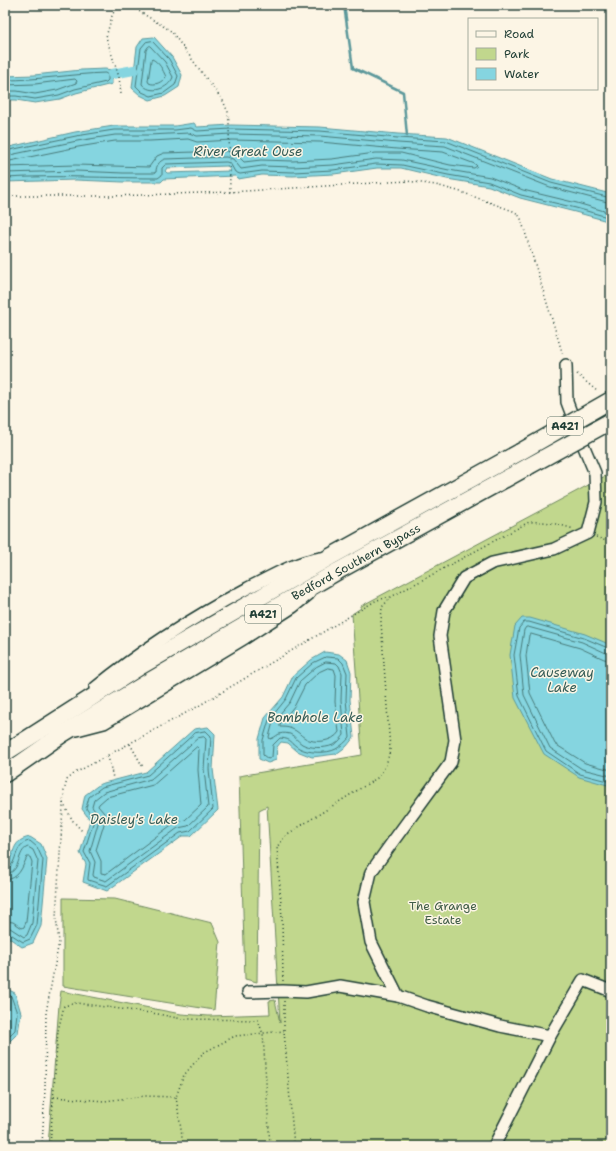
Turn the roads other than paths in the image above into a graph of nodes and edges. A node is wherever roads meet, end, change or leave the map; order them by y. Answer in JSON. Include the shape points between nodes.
{"nodes":[{"id":1,"x":566,"y":365,"type":"road end"},
{"id":2,"x":606,"y":397,"type":"edge"},
{"id":3,"x":611,"y":421,"type":"edge"},
{"id":4,"x":5,"y":753,"type":"edge"},
{"id":5,"x":5,"y":774,"type":"edge"},
{"id":6,"x":611,"y":991,"type":"edge"},
{"id":7,"x":248,"y":992,"type":"dead end"},
{"id":8,"x":398,"y":996,"type":"junction"},
{"id":9,"x":550,"y":1036,"type":"junction"},
{"id":10,"x":494,"y":1146,"type":"edge"}],
"edges":[{"from":1,"to":8,"type":"lane","via":[[567,402],[595,473],[596,502],[588,533],[554,549],[492,563],[464,578],[444,611],[440,636],[455,740],[451,762],[371,872],[364,902],[371,942]]},
{"from":2,"to":4,"type":"highway","name":"Bedford Southern Bypass","number":"A421","bridge":true,"via":[[520,452],[141,666]]},
{"from":3,"to":5,"type":"highway","name":"Bedford Southern Bypass","number":"A421","bridge":true,"via":[[338,571],[151,680],[61,735]]},
{"from":6,"to":9,"type":"lane","via":[[583,980]]},
{"from":7,"to":8,"type":"lane","via":[[306,992],[340,986]]},
{"from":8,"to":9,"type":"lane","via":[[500,1026]]},
{"from":9,"to":10,"type":"lane"}]}
